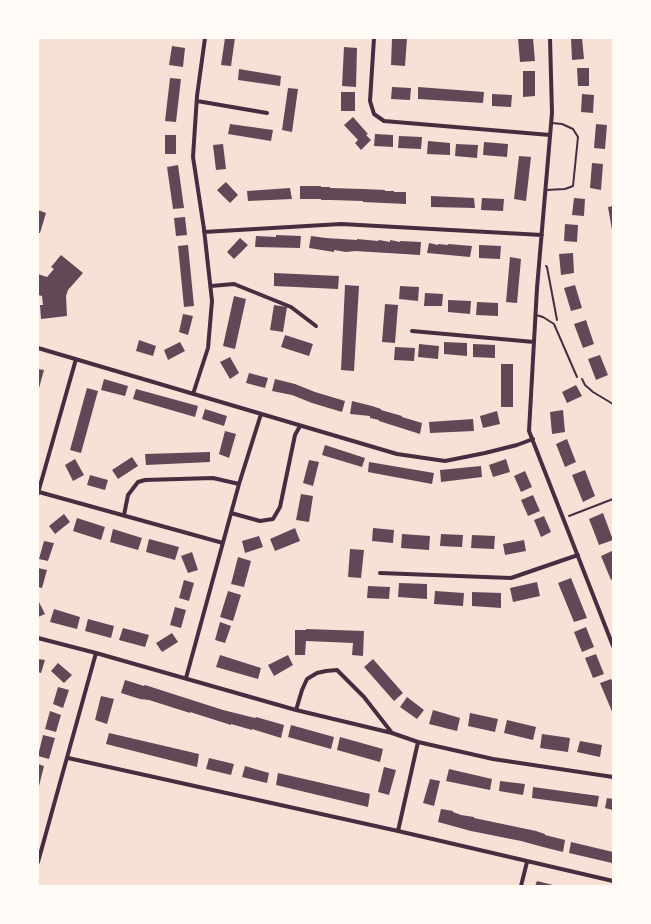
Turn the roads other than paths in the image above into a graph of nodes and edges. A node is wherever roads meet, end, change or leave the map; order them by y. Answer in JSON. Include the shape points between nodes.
{"nodes":[{"id":1,"x":205,"y":38,"type":"edge"},
{"id":2,"x":374,"y":38,"type":"edge"},
{"id":3,"x":550,"y":38,"type":"edge"},
{"id":4,"x":197,"y":101,"type":"junction"},
{"id":5,"x":267,"y":113,"type":"dead end"},
{"id":6,"x":551,"y":123,"type":"junction"},
{"id":7,"x":550,"y":135,"type":"junction"},
{"id":8,"x":546,"y":190,"type":"junction"},
{"id":9,"x":204,"y":232,"type":"junction"},
{"id":10,"x":542,"y":236,"type":"junction"},
{"id":11,"x":210,"y":286,"type":"junction"},
{"id":12,"x":536,"y":315,"type":"junction"},
{"id":13,"x":316,"y":326,"type":"dead end"},
{"id":14,"x":412,"y":331,"type":"dead end"},
{"id":15,"x":534,"y":342,"type":"junction"},
{"id":16,"x":38,"y":348,"type":"edge"},
{"id":17,"x":76,"y":359,"type":"junction"},
{"id":18,"x":577,"y":377,"type":"dead end"},
{"id":19,"x":193,"y":394,"type":"junction"},
{"id":20,"x":261,"y":414,"type":"junction"},
{"id":21,"x":300,"y":426,"type":"junction"},
{"id":22,"x":532,"y":438,"type":"junction"},
{"id":23,"x":239,"y":484,"type":"junction"},
{"id":24,"x":39,"y":490,"type":"edge"},
{"id":25,"x":231,"y":513,"type":"junction"},
{"id":26,"x":124,"y":515,"type":"junction"},
{"id":27,"x":223,"y":543,"type":"junction"},
{"id":28,"x":578,"y":555,"type":"junction"},
{"id":29,"x":380,"y":573,"type":"dead end"},
{"id":30,"x":38,"y":638,"type":"edge"},
{"id":31,"x":613,"y":644,"type":"edge"},
{"id":32,"x":96,"y":653,"type":"junction"},
{"id":33,"x":186,"y":678,"type":"junction"},
{"id":34,"x":296,"y":710,"type":"junction"},
{"id":35,"x":392,"y":733,"type":"junction"},
{"id":36,"x":418,"y":742,"type":"junction"},
{"id":37,"x":68,"y":758,"type":"junction"},
{"id":38,"x":613,"y":777,"type":"edge"},
{"id":39,"x":398,"y":831,"type":"junction"},
{"id":40,"x":38,"y":862,"type":"edge"},
{"id":41,"x":527,"y":862,"type":"junction"},
{"id":42,"x":613,"y":881,"type":"edge"},
{"id":43,"x":521,"y":886,"type":"edge"}],
"edges":[{"from":1,"to":4,"type":"street"},
{"from":2,"to":7,"type":"street","via":[[370,100],[374,114],[384,121]]},
{"from":3,"to":6,"type":"street"},
{"from":4,"to":5,"type":"street"},
{"from":4,"to":9,"type":"street","via":[[193,157]]},
{"from":6,"to":7,"type":"street"},
{"from":6,"to":8,"type":"lane","via":[[573,129],[578,137],[573,186]]},
{"from":7,"to":8,"type":"street"},
{"from":8,"to":10,"type":"street"},
{"from":9,"to":10,"type":"street","via":[[341,224]]},
{"from":9,"to":11,"type":"street"},
{"from":10,"to":12,"type":"street"},
{"from":11,"to":13,"type":"street","via":[[234,284],[290,307]]},
{"from":11,"to":19,"type":"street","via":[[212,301],[208,348]]},
{"from":12,"to":15,"type":"street"},
{"from":12,"to":18,"type":"lane","via":[[554,324]]},
{"from":14,"to":15,"type":"street"},
{"from":15,"to":22,"type":"street","via":[[530,431]]},
{"from":16,"to":17,"type":"street"},
{"from":17,"to":19,"type":"street"},
{"from":17,"to":24,"type":"street"},
{"from":19,"to":20,"type":"street"},
{"from":20,"to":21,"type":"street"},
{"from":20,"to":23,"type":"street"},
{"from":21,"to":22,"type":"street","via":[[397,454],[445,461],[517,445]]},
{"from":21,"to":25,"type":"street","via":[[295,435],[280,507],[273,519],[260,522]]},
{"from":22,"to":28,"type":"street"},
{"from":23,"to":25,"type":"street"},
{"from":23,"to":26,"type":"street","via":[[213,478],[145,480],[138,482],[128,495]]},
{"from":24,"to":26,"type":"street"},
{"from":25,"to":27,"type":"street"},
{"from":26,"to":27,"type":"street"},
{"from":27,"to":33,"type":"street"},
{"from":28,"to":29,"type":"street","via":[[511,578]]},
{"from":28,"to":31,"type":"street"},
{"from":30,"to":32,"type":"street"},
{"from":32,"to":33,"type":"street"},
{"from":32,"to":37,"type":"street"},
{"from":33,"to":34,"type":"street"},
{"from":34,"to":35,"type":"street"},
{"from":34,"to":35,"type":"street","via":[[307,679],[317,673],[337,670],[364,697]]},
{"from":35,"to":36,"type":"street"},
{"from":36,"to":38,"type":"street","via":[[493,759]]},
{"from":36,"to":39,"type":"street"},
{"from":37,"to":39,"type":"street"},
{"from":37,"to":40,"type":"street"},
{"from":39,"to":41,"type":"street"},
{"from":41,"to":42,"type":"street"},
{"from":41,"to":43,"type":"street"}]}
